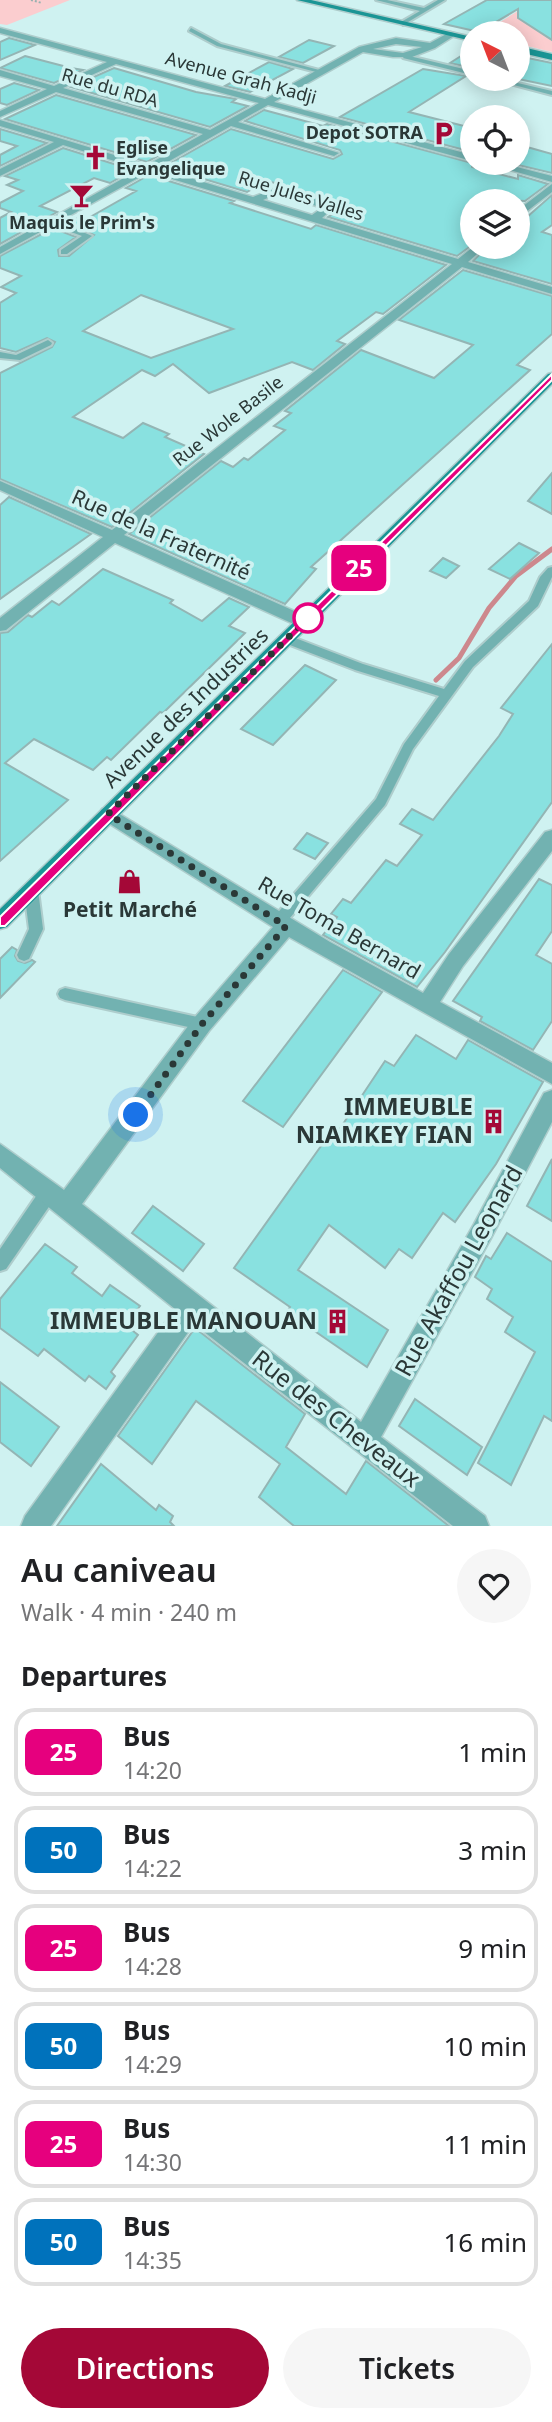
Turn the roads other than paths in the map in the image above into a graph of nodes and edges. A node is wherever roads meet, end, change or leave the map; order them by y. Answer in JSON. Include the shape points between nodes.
{"nodes":[{"id":1,"x":301,"y":0,"type":"edge"},
{"id":2,"x":380,"y":0,"type":"edge"},
{"id":3,"x":442,"y":0,"type":"edge"},
{"id":4,"x":425,"y":10,"type":"junction"},
{"id":5,"x":403,"y":23,"type":"junction"},
{"id":6,"x":0,"y":30,"type":"edge"},
{"id":7,"x":191,"y":30,"type":"dead end"},
{"id":8,"x":453,"y":34,"type":"junction"},
{"id":9,"x":460,"y":36,"type":"edge"},
{"id":10,"x":432,"y":46,"type":"junction"},
{"id":11,"x":362,"y":49,"type":"junction"},
{"id":12,"x":530,"y":52,"type":"edge"},
{"id":13,"x":405,"y":57,"type":"junction"},
{"id":14,"x":552,"y":57,"type":"edge"},
{"id":15,"x":115,"y":61,"type":"junction"},
{"id":16,"x":320,"y":71,"type":"junction"},
{"id":17,"x":460,"y":71,"type":"edge"},
{"id":18,"x":0,"y":73,"type":"edge"},
{"id":19,"x":530,"y":88,"type":"edge"},
{"id":20,"x":55,"y":89,"type":"junction"},
{"id":21,"x":552,"y":93,"type":"edge"},
{"id":22,"x":264,"y":103,"type":"junction"},
{"id":23,"x":0,"y":114,"type":"edge"},
{"id":24,"x":230,"y":122,"type":"junction"},
{"id":25,"x":0,"y":123,"type":"edge"},
{"id":26,"x":211,"y":133,"type":"junction"},
{"id":27,"x":62,"y":142,"type":"junction"},
{"id":28,"x":334,"y":153,"type":"dead end"},
{"id":29,"x":460,"y":155,"type":"edge"},
{"id":30,"x":148,"y":167,"type":"junction"},
{"id":31,"x":0,"y":173,"type":"edge"},
{"id":32,"x":530,"y":173,"type":"edge"},
{"id":33,"x":552,"y":179,"type":"edge"},
{"id":34,"x":552,"y":187,"type":"edge"},
{"id":35,"x":254,"y":200,"type":"junction"},
{"id":36,"x":530,"y":205,"type":"edge"},
{"id":37,"x":313,"y":219,"type":"junction"},
{"id":38,"x":52,"y":222,"type":"junction"},
{"id":39,"x":0,"y":251,"type":"edge"},
{"id":40,"x":64,"y":252,"type":"dead end"},
{"id":41,"x":465,"y":259,"type":"edge"},
{"id":42,"x":460,"y":263,"type":"junction"},
{"id":43,"x":552,"y":292,"type":"edge"},
{"id":44,"x":48,"y":343,"type":"dead end"},
{"id":45,"x":0,"y":355,"type":"edge"},
{"id":46,"x":552,"y":377,"type":"edge"},
{"id":47,"x":0,"y":485,"type":"edge"},
{"id":48,"x":113,"y":536,"type":"junction"},
{"id":49,"x":552,"y":570,"type":"edge"},
{"id":50,"x":304,"y":622,"type":"junction"},
{"id":51,"x":0,"y":626,"type":"edge"},
{"id":52,"x":286,"y":639,"type":"junction"},
{"id":53,"x":447,"y":694,"type":"junction"},
{"id":54,"x":108,"y":814,"type":"junction"},
{"id":55,"x":552,"y":837,"type":"edge"},
{"id":56,"x":545,"y":860,"type":"edge"},
{"id":57,"x":31,"y":890,"type":"junction"},
{"id":58,"x":0,"y":921,"type":"edge"},
{"id":59,"x":282,"y":923,"type":"junction"},
{"id":60,"x":24,"y":954,"type":"dead end"},
{"id":61,"x":65,"y":995,"type":"dead end"},
{"id":62,"x":426,"y":1004,"type":"junction"},
{"id":63,"x":202,"y":1024,"type":"junction"},
{"id":64,"x":552,"y":1074,"type":"edge"},
{"id":65,"x":552,"y":1100,"type":"edge"},
{"id":66,"x":0,"y":1155,"type":"edge"},
{"id":67,"x":57,"y":1199,"type":"junction"},
{"id":68,"x":0,"y":1263,"type":"edge"},
{"id":69,"x":191,"y":1307,"type":"junction"},
{"id":70,"x":364,"y":1441,"type":"junction"},
{"id":71,"x":35,"y":1526,"type":"edge"},
{"id":72,"x":475,"y":1526,"type":"edge"}],
"edges":[{"from":1,"to":5,"type":"street"},
{"from":2,"to":4,"type":"lane"},
{"from":3,"to":4,"type":"lane"},
{"from":4,"to":5,"type":"lane"},
{"from":5,"to":8,"type":"street"},
{"from":6,"to":15,"type":"street","name":"Avenue Grah Kadji"},
{"from":7,"to":16,"type":"lane","via":[[219,45]]},
{"from":8,"to":9,"type":"street"},
{"from":8,"to":10,"type":"street"},
{"from":10,"to":11,"type":"street","via":[[396,41]]},
{"from":10,"to":13,"type":"street"},
{"from":11,"to":13,"type":"street"},
{"from":11,"to":16,"type":"street"},
{"from":12,"to":14,"type":"street"},
{"from":13,"to":17,"type":"lane"},
{"from":15,"to":20,"type":"street"},
{"from":15,"to":22,"type":"street","name":"Avenue Grah Kadji"},
{"from":16,"to":22,"type":"street"},
{"from":18,"to":20,"type":"street","name":"Rue du RDA"},
{"from":19,"to":21,"type":"lane"},
{"from":20,"to":23,"type":"street"},
{"from":20,"to":26,"type":"street","name":"Rue du RDA"},
{"from":22,"to":24,"type":"street"},
{"from":22,"to":29,"type":"street","name":"Avenue Grah Kadji"},
{"from":24,"to":26,"type":"street"},
{"from":24,"to":28,"type":"street"},
{"from":25,"to":27,"type":"street","name":"Rue Jules Valles"},
{"from":26,"to":30,"type":"street"},
{"from":27,"to":30,"type":"street","name":"Rue Jules Valles"},
{"from":27,"to":31,"type":"street"},
{"from":30,"to":35,"type":"street","name":"Rue Jules Valles"},
{"from":30,"to":38,"type":"street"},
{"from":32,"to":33,"type":"street"},
{"from":34,"to":36,"type":"street"},
{"from":35,"to":37,"type":"street","name":"Rue Jules Valles"},
{"from":35,"to":37,"type":"street","via":[[279,191],[327,205]]},
{"from":37,"to":42,"type":"street","name":"Rue Jules Valles"},
{"from":38,"to":39,"type":"street"},
{"from":38,"to":40,"type":"lane","via":[[88,236]]},
{"from":41,"to":42,"type":"street","name":"Rue Wole Basile"},
{"from":42,"to":43,"type":"street","name":"Rue Jules Valles"},
{"from":42,"to":48,"type":"street","name":"Rue Wole Basile"},
{"from":44,"to":45,"type":"lane","via":[[17,358]]},
{"from":46,"to":50,"type":"street","name":"Avenue des Industries"},
{"from":47,"to":48,"type":"street","name":"Rue de la Fraternité"},
{"from":48,"to":50,"type":"street","name":"Rue de la Fraternité"},
{"from":48,"to":51,"type":"street","name":"Rue Wole Basile"},
{"from":49,"to":53,"type":"lane","via":[[534,603],[490,642]]},
{"from":50,"to":52,"type":"street","name":"Avenue des Industries"},
{"from":52,"to":53,"type":"lane"},
{"from":52,"to":54,"type":"street","name":"Avenue des Industries"},
{"from":53,"to":59,"type":"lane","via":[[408,747],[381,802]]},
{"from":54,"to":57,"type":"street","name":"Avenue des Industries"},
{"from":54,"to":59,"type":"street","name":"Rue Toma Bernard"},
{"from":55,"to":56,"type":"street"},
{"from":56,"to":62,"type":"street","via":[[456,960]]},
{"from":57,"to":58,"type":"street","name":"Avenue des Industries"},
{"from":57,"to":60,"type":"lane","via":[[36,929]]},
{"from":59,"to":62,"type":"street","name":"Rue Toma Bernard"},
{"from":59,"to":63,"type":"street"},
{"from":61,"to":63,"type":"lane"},
{"from":62,"to":64,"type":"street","name":"Rue Toma Bernard"},
{"from":63,"to":67,"type":"street","via":[[153,1093]]},
{"from":65,"to":70,"type":"street","name":"Rue Akaffou Leonard"},
{"from":66,"to":67,"type":"street","name":"Rue des Cheveaux"},
{"from":67,"to":68,"type":"lane"},
{"from":67,"to":69,"type":"street","name":"Rue des Cheveaux"},
{"from":69,"to":70,"type":"street","name":"Rue des Cheveaux"},
{"from":69,"to":71,"type":"street"},
{"from":70,"to":72,"type":"street","name":"Rue des Cheveaux"}]}
